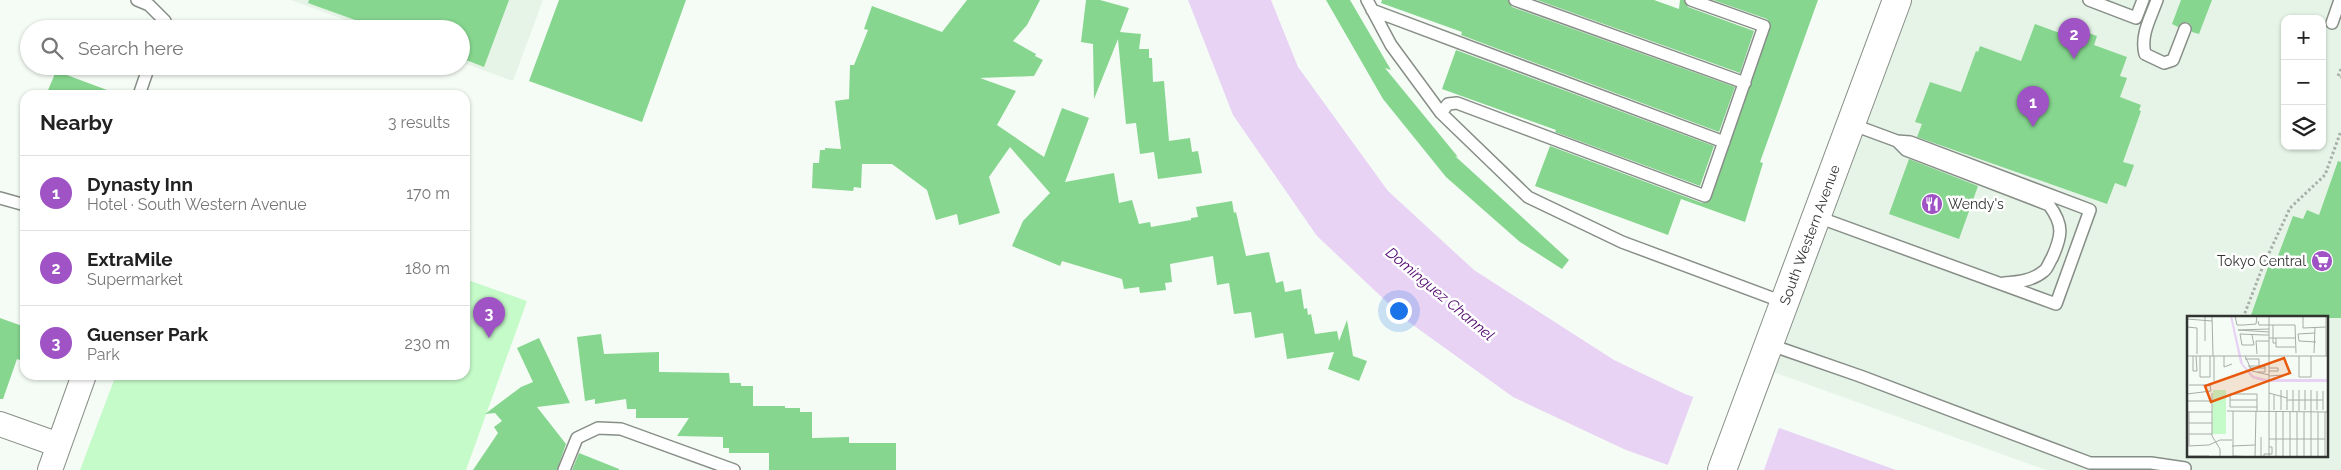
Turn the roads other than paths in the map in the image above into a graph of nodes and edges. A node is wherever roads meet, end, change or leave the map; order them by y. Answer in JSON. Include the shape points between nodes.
{"nodes":[{"id":1,"x":137,"y":0,"type":"edge"},
{"id":2,"x":1515,"y":0,"type":"edge"},
{"id":3,"x":1691,"y":0,"type":"edge"},
{"id":4,"x":1897,"y":0,"type":"edge"},
{"id":5,"x":2090,"y":0,"type":"edge"},
{"id":6,"x":2143,"y":0,"type":"edge"},
{"id":7,"x":2157,"y":0,"type":"edge"},
{"id":8,"x":2340,"y":0,"type":"edge"},
{"id":9,"x":1370,"y":5,"type":"edge"},
{"id":10,"x":164,"y":20,"type":"edge"},
{"id":11,"x":2332,"y":23,"type":"dead end"},
{"id":12,"x":2185,"y":29,"type":"dead end"},
{"id":13,"x":146,"y":75,"type":"edge"},
{"id":14,"x":1745,"y":83,"type":"junction"},
{"id":15,"x":141,"y":90,"type":"edge"},
{"id":16,"x":1441,"y":113,"type":"junction"},
{"id":17,"x":1851,"y":124,"type":"junction"},
{"id":18,"x":1896,"y":141,"type":"junction"},
{"id":19,"x":1724,"y":142,"type":"junction"},
{"id":20,"x":0,"y":198,"type":"edge"},
{"id":21,"x":20,"y":204,"type":"edge"},
{"id":22,"x":1815,"y":216,"type":"junction"},
{"id":23,"x":2000,"y":283,"type":"junction"},
{"id":24,"x":1783,"y":302,"type":"junction"},
{"id":25,"x":1768,"y":344,"type":"junction"},
{"id":26,"x":82,"y":380,"type":"edge"},
{"id":27,"x":0,"y":424,"type":"edge"},
{"id":28,"x":59,"y":446,"type":"junction"},
{"id":29,"x":2185,"y":468,"type":"dead end"},
{"id":30,"x":50,"y":470,"type":"edge"},
{"id":31,"x":564,"y":470,"type":"edge"},
{"id":32,"x":734,"y":470,"type":"edge"},
{"id":33,"x":1722,"y":470,"type":"edge"}],
"edges":[{"from":1,"to":10,"type":"lane","via":[[149,5]]},
{"from":2,"to":14,"type":"lane"},
{"from":3,"to":14,"type":"lane","via":[[1764,26]]},
{"from":4,"to":17,"type":"main road","name":"South Western Avenue"},
{"from":5,"to":6,"type":"lane","via":[[2136,18]]},
{"from":7,"to":12,"type":"lane","via":[[2145,33],[2145,54],[2164,63],[2173,60]]},
{"from":8,"to":11,"type":"lane"},
{"from":9,"to":16,"type":"lane","via":[[1391,45]]},
{"from":9,"to":19,"type":"lane"},
{"from":13,"to":15,"type":"lane"},
{"from":14,"to":19,"type":"lane"},
{"from":16,"to":19,"type":"lane","via":[[1448,104],[1457,103],[1705,196]]},
{"from":16,"to":24,"type":"lane","via":[[1528,197],[1622,242]]},
{"from":17,"to":18,"type":"lane"},
{"from":17,"to":22,"type":"main road","name":"South Western Avenue"},
{"from":18,"to":23,"type":"lane","via":[[1906,150],[2049,205],[2059,218],[2061,230],[2056,249],[2045,270],[2025,281]]},
{"from":18,"to":23,"type":"lane","via":[[1910,142],[2090,210],[2056,304]]},
{"from":20,"to":21,"type":"lane"},
{"from":22,"to":23,"type":"lane"},
{"from":22,"to":24,"type":"main road","name":"South Western Avenue"},
{"from":24,"to":25,"type":"main road","name":"South Western Avenue"},
{"from":25,"to":29,"type":"lane","via":[[2090,463],[2151,463]]},
{"from":25,"to":33,"type":"main road","name":"South Western Avenue"},
{"from":26,"to":28,"type":"street"},
{"from":27,"to":28,"type":"street"},
{"from":28,"to":30,"type":"street"},
{"from":31,"to":32,"type":"lane","via":[[577,438],[598,428],[621,429]]}]}
